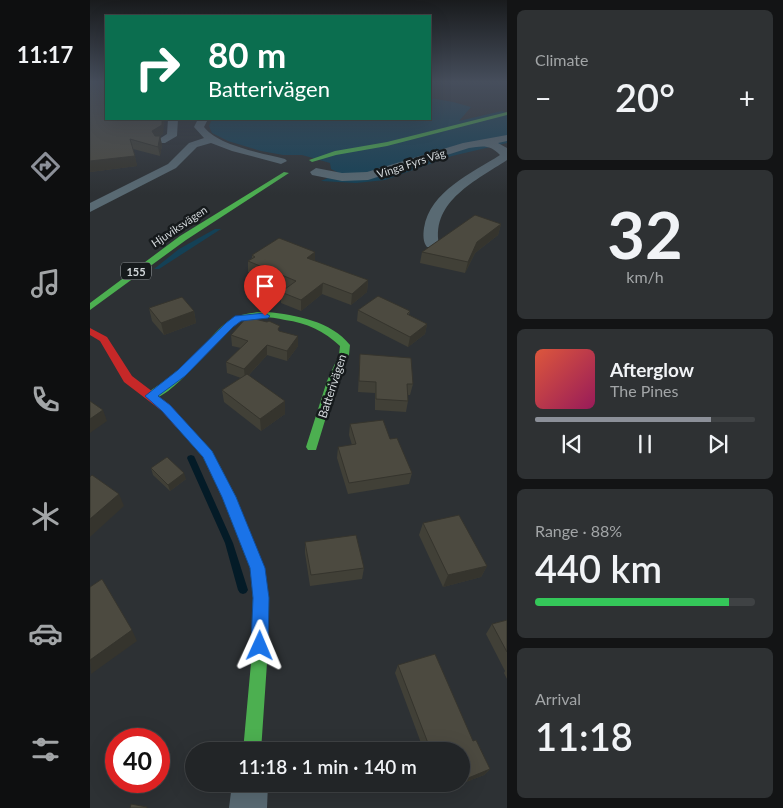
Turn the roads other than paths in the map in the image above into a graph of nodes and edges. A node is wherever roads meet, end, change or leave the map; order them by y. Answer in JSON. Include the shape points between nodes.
{"nodes":[{"id":1,"x":173,"y":120,"type":"edge"},
{"id":2,"x":203,"y":120,"type":"edge"},
{"id":3,"x":481,"y":120,"type":"edge"},
{"id":4,"x":507,"y":138,"type":"edge"},
{"id":5,"x":212,"y":139,"type":"junction"},
{"id":6,"x":161,"y":141,"type":"edge"},
{"id":7,"x":486,"y":141,"type":"junction"},
{"id":8,"x":291,"y":159,"type":"junction"},
{"id":9,"x":312,"y":160,"type":"junction"},
{"id":10,"x":301,"y":174,"type":"junction"},
{"id":11,"x":90,"y":208,"type":"edge"},
{"id":12,"x":432,"y":244,"type":"edge"},
{"id":13,"x":90,"y":307,"type":"edge"},
{"id":14,"x":90,"y":331,"type":"edge"},
{"id":15,"x":150,"y":396,"type":"junction"},
{"id":16,"x":312,"y":447,"type":"dead end"},
{"id":17,"x":253,"y":742,"type":"edge"},
{"id":18,"x":249,"y":792,"type":"edge"},
{"id":19,"x":248,"y":808,"type":"edge"}],
"edges":[{"from":1,"to":6,"type":"street","via":[[172,136]]},
{"from":2,"to":5,"type":"street","via":[[201,131]]},
{"from":3,"to":9,"type":"main road"},
{"from":4,"to":7,"type":"street","name":"Vinga Fyrs Väg"},
{"from":5,"to":8,"type":"street"},
{"from":5,"to":11,"type":"street","via":[[193,146],[172,166]]},
{"from":7,"to":10,"type":"street","name":"Vinga Fyrs Väg","via":[[368,176]]},
{"from":7,"to":12,"type":"street","via":[[507,155],[475,174],[450,196],[431,225],[428,235]]},
{"from":8,"to":9,"type":"main road"},
{"from":8,"to":10,"type":"main road","via":[[276,165],[276,168]]},
{"from":9,"to":10,"type":"main road","via":[[320,164],[320,168]]},
{"from":10,"to":13,"type":"main road","name":"Hjuviksvägen","number":"155","via":[[183,238]]},
{"from":14,"to":15,"type":"main road","via":[[104,339],[128,379]]},
{"from":15,"to":16,"type":"main road","name":"Batterivägen","via":[[182,373],[239,318],[265,316],[316,325],[344,345],[344,355],[332,381]]},
{"from":15,"to":17,"type":"main road","via":[[166,408],[208,454],[257,568],[261,598],[260,646]]},
{"from":18,"to":19,"type":"street"}]}
